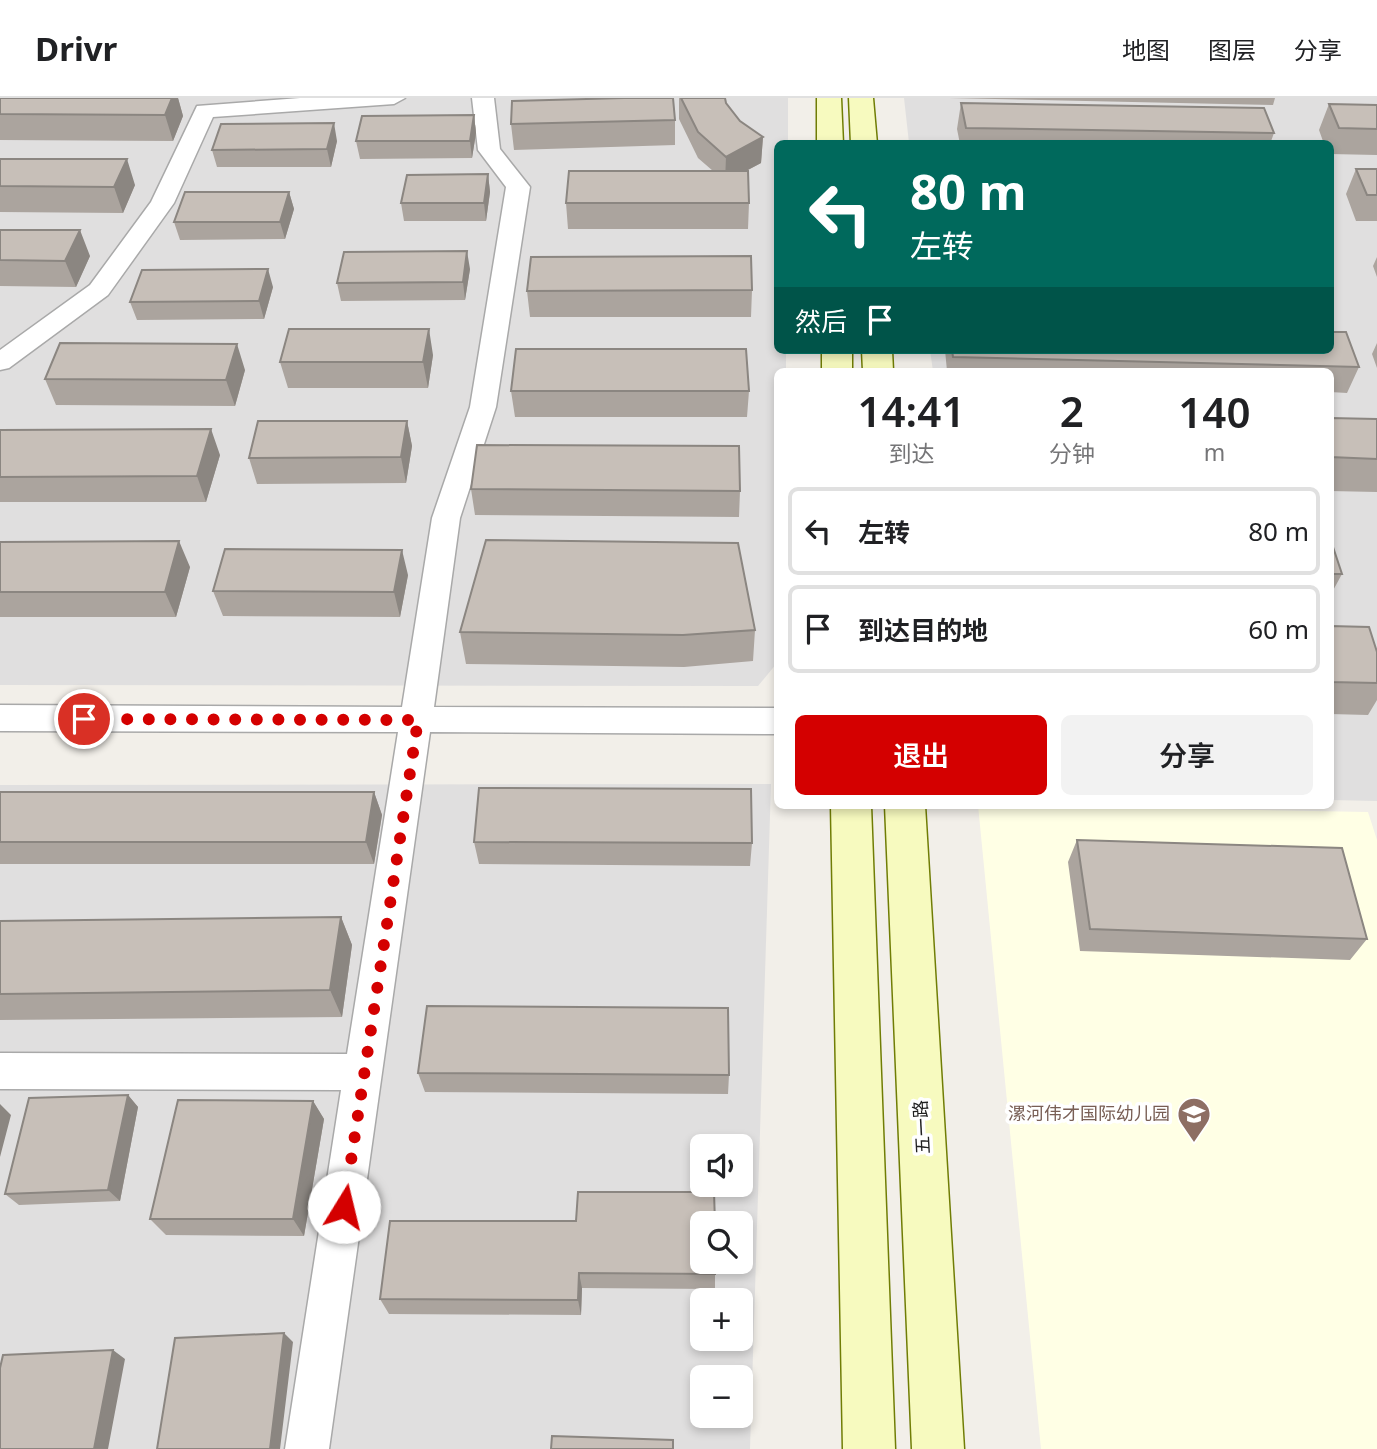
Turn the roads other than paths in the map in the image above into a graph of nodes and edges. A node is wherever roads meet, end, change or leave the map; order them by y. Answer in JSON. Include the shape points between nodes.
{"nodes":[{"id":1,"x":394,"y":98,"type":"edge"},
{"id":2,"x":483,"y":98,"type":"edge"},
{"id":3,"x":829,"y":98,"type":"edge"},
{"id":4,"x":861,"y":98,"type":"edge"},
{"id":5,"x":830,"y":140,"type":"edge"},
{"id":6,"x":864,"y":140,"type":"edge"},
{"id":7,"x":11,"y":345,"type":"edge"},
{"id":8,"x":0,"y":362,"type":"edge"},
{"id":9,"x":0,"y":718,"type":"edge"},
{"id":10,"x":418,"y":720,"type":"junction"},
{"id":11,"x":774,"y":721,"type":"edge"},
{"id":12,"x":850,"y":809,"type":"edge"},
{"id":13,"x":905,"y":809,"type":"edge"},
{"id":14,"x":0,"y":1071,"type":"edge"},
{"id":15,"x":365,"y":1072,"type":"junction"},
{"id":16,"x":307,"y":1449,"type":"edge"},
{"id":17,"x":869,"y":1449,"type":"edge"},
{"id":18,"x":938,"y":1449,"type":"edge"}],
"edges":[{"from":1,"to":7,"type":"street","via":[[205,111],[162,203],[99,290]]},
{"from":2,"to":10,"type":"street","via":[[489,150],[518,187],[483,407],[446,518]]},
{"from":3,"to":5,"type":"street"},
{"from":4,"to":6,"type":"street"},
{"from":7,"to":8,"type":"street"},
{"from":9,"to":10,"type":"street"},
{"from":10,"to":11,"type":"street"},
{"from":10,"to":15,"type":"street"},
{"from":12,"to":17,"type":"street"},
{"from":13,"to":18,"type":"street","name":"五一路"},
{"from":14,"to":15,"type":"street"},
{"from":15,"to":16,"type":"street"}]}
